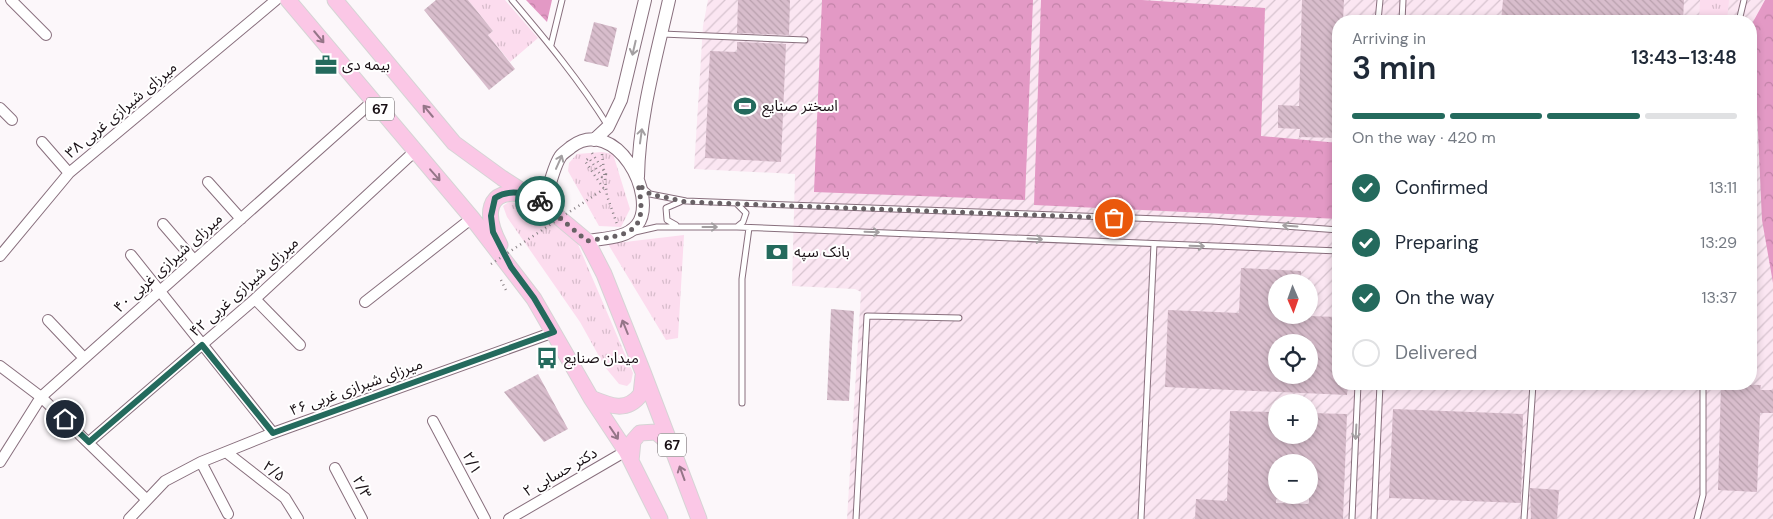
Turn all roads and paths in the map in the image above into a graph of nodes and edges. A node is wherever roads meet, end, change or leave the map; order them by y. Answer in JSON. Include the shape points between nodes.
{"nodes":[{"id":1,"x":11,"y":0,"type":"edge"},
{"id":2,"x":276,"y":0,"type":"edge"},
{"id":3,"x":288,"y":0,"type":"edge"},
{"id":4,"x":335,"y":0,"type":"edge"},
{"id":5,"x":512,"y":0,"type":"edge"},
{"id":6,"x":562,"y":0,"type":"edge"},
{"id":7,"x":645,"y":0,"type":"edge"},
{"id":8,"x":669,"y":0,"type":"edge"},
{"id":9,"x":1380,"y":0,"type":"edge"},
{"id":10,"x":1403,"y":0,"type":"edge"},
{"id":11,"x":1744,"y":0,"type":"edge"},
{"id":12,"x":1379,"y":15,"type":"edge"},
{"id":13,"x":1402,"y":15,"type":"edge"},
{"id":14,"x":1740,"y":15,"type":"edge"},
{"id":15,"x":661,"y":34,"type":"junction"},
{"id":16,"x":46,"y":35,"type":"dead end"},
{"id":17,"x":805,"y":40,"type":"dead end"},
{"id":18,"x":551,"y":45,"type":"junction"},
{"id":19,"x":373,"y":101,"type":"junction"},
{"id":20,"x":0,"y":108,"type":"edge"},
{"id":21,"x":12,"y":120,"type":"dead end"},
{"id":22,"x":608,"y":127,"type":"junction"},
{"id":23,"x":594,"y":140,"type":"junction"},
{"id":24,"x":42,"y":142,"type":"dead end"},
{"id":25,"x":415,"y":151,"type":"junction"},
{"id":26,"x":602,"y":152,"type":"dead end"},
{"id":27,"x":592,"y":153,"type":"dead end"},
{"id":28,"x":68,"y":173,"type":"junction"},
{"id":29,"x":606,"y":174,"type":"junction"},
{"id":30,"x":208,"y":182,"type":"dead end"},
{"id":31,"x":638,"y":184,"type":"junction"},
{"id":32,"x":538,"y":200,"type":"junction"},
{"id":33,"x":683,"y":201,"type":"junction"},
{"id":34,"x":737,"y":204,"type":"junction"},
{"id":35,"x":472,"y":218,"type":"junction"},
{"id":36,"x":241,"y":219,"type":"junction"},
{"id":37,"x":163,"y":224,"type":"dead end"},
{"id":38,"x":684,"y":227,"type":"junction"},
{"id":39,"x":737,"y":227,"type":"junction"},
{"id":40,"x":749,"y":228,"type":"junction"},
{"id":41,"x":1332,"y":230,"type":"edge"},
{"id":42,"x":624,"y":235,"type":"junction"},
{"id":43,"x":587,"y":241,"type":"junction"},
{"id":44,"x":1154,"y":244,"type":"junction"},
{"id":45,"x":1332,"y":251,"type":"edge"},
{"id":46,"x":130,"y":255,"type":"dead end"},
{"id":47,"x":0,"y":256,"type":"edge"},
{"id":48,"x":194,"y":260,"type":"junction"},
{"id":49,"x":491,"y":264,"type":"dead end"},
{"id":50,"x":511,"y":267,"type":"junction"},
{"id":51,"x":159,"y":292,"type":"junction"},
{"id":52,"x":255,"y":299,"type":"junction"},
{"id":53,"x":366,"y":302,"type":"dead end"},
{"id":54,"x":958,"y":318,"type":"dead end"},
{"id":55,"x":48,"y":320,"type":"dead end"},
{"id":56,"x":554,"y":332,"type":"junction"},
{"id":57,"x":202,"y":345,"type":"junction"},
{"id":58,"x":300,"y":345,"type":"dead end"},
{"id":59,"x":84,"y":358,"type":"junction"},
{"id":60,"x":0,"y":366,"type":"edge"},
{"id":61,"x":643,"y":372,"type":"junction"},
{"id":62,"x":1358,"y":390,"type":"edge"},
{"id":63,"x":1380,"y":390,"type":"edge"},
{"id":64,"x":1533,"y":390,"type":"edge"},
{"id":65,"x":1703,"y":390,"type":"edge"},
{"id":66,"x":41,"y":396,"type":"junction"},
{"id":67,"x":591,"y":398,"type":"junction"},
{"id":68,"x":742,"y":402,"type":"dead end"},
{"id":69,"x":433,"y":421,"type":"dead end"},
{"id":70,"x":273,"y":433,"type":"junction"},
{"id":71,"x":89,"y":442,"type":"junction"},
{"id":72,"x":673,"y":450,"type":"junction"},
{"id":73,"x":226,"y":452,"type":"junction"},
{"id":74,"x":629,"y":456,"type":"junction"},
{"id":75,"x":0,"y":462,"type":"edge"},
{"id":76,"x":201,"y":462,"type":"junction"},
{"id":77,"x":335,"y":468,"type":"dead end"},
{"id":78,"x":147,"y":500,"type":"junction"},
{"id":79,"x":228,"y":514,"type":"dead end"},
{"id":80,"x":522,"y":516,"type":"edge"},
{"id":81,"x":129,"y":519,"type":"edge"},
{"id":82,"x":298,"y":519,"type":"edge"},
{"id":83,"x":362,"y":519,"type":"edge"},
{"id":84,"x":485,"y":519,"type":"edge"},
{"id":85,"x":509,"y":519,"type":"edge"},
{"id":86,"x":660,"y":519,"type":"edge"},
{"id":87,"x":699,"y":519,"type":"edge"},
{"id":88,"x":856,"y":519,"type":"edge"},
{"id":89,"x":1141,"y":519,"type":"edge"},
{"id":90,"x":1352,"y":519,"type":"edge"},
{"id":91,"x":1374,"y":519,"type":"edge"},
{"id":92,"x":1524,"y":519,"type":"edge"},
{"id":93,"x":1697,"y":519,"type":"edge"}],
"edges":[{"from":1,"to":16,"type":"street"},
{"from":2,"to":28,"type":"street","name":"میرزای شیرازی غربی ۳۸"},
{"from":3,"to":19,"type":"main road","number":"67","one_way":true},
{"from":32,"to":4,"type":"main road","number":"67","one_way":true,"via":[[454,143]]},
{"from":5,"to":18,"type":"lane"},
{"from":6,"to":18,"type":"lane"},
{"from":7,"to":22,"type":"street","one_way":true,"via":[[621,100]]},
{"from":8,"to":15,"type":"street"},
{"from":9,"to":12,"type":"lane"},
{"from":10,"to":13,"type":"lane"},
{"from":11,"to":14,"type":"lane"},
{"from":15,"to":17,"type":"lane"},
{"from":31,"to":15,"type":"street","one_way":true,"via":[[646,104]]},
{"from":18,"to":22,"type":"lane","via":[[593,101]]},
{"from":19,"to":25,"type":"main road","number":"67"},
{"from":19,"to":36,"type":"street","name":"میرزای شیرازی غربی ۴۰"},
{"from":20,"to":21,"type":"street"},
{"from":22,"to":23,"type":"street"},
{"from":23,"to":31,"type":"street","via":[[600,139],[620,150],[632,167]]},
{"from":32,"to":23,"type":"street","one_way":true,"via":[[560,156],[581,140]]},
{"from":24,"to":28,"type":"street"},
{"from":25,"to":35,"type":"main road","number":"67","one_way":true},
{"from":25,"to":52,"type":"street","name":"میرزای شیرازی غربی ۴۲"},
{"from":26,"to":29,"type":"path"},
{"from":27,"to":29,"type":"path"},
{"from":28,"to":47,"type":"street","name":"میرزای شیرازی غربی ۳۸"},
{"from":29,"to":42,"type":"path","via":[[607,196]]},
{"from":29,"to":49,"type":"path","bridge":true,"via":[[602,177],[589,158],[585,161],[604,189]]},
{"from":30,"to":36,"type":"street"},
{"from":31,"to":33,"type":"lane","via":[[650,194]]},
{"from":31,"to":42,"type":"street","via":[[643,207],[638,224]]},
{"from":32,"to":43,"type":"main road","number":"67"},
{"from":32,"to":50,"type":"main road","via":[[513,192],[495,198],[491,216],[493,232]]},
{"from":33,"to":34,"type":"lane"},
{"from":33,"to":38,"type":"lane","via":[[671,204],[665,214],[671,224]]},
{"from":34,"to":39,"type":"lane","via":[[746,213],[744,222]]},
{"from":41,"to":34,"type":"lane","one_way":true,"via":[[1212,221]]},
{"from":35,"to":50,"type":"main road","number":"67"},
{"from":35,"to":53,"type":"street"},
{"from":36,"to":48,"type":"street","name":"میرزای شیرازی غربی ۴۰"},
{"from":37,"to":48,"type":"street"},
{"from":38,"to":39,"type":"lane","one_way":true},
{"from":38,"to":42,"type":"lane","via":[[658,227]]},
{"from":39,"to":40,"type":"lane"},
{"from":40,"to":44,"type":"lane","one_way":true},
{"from":40,"to":68,"type":"lane","via":[[742,279]]},
{"from":42,"to":43,"type":"street"},
{"from":61,"to":43,"type":"main road","number":"67","one_way":true,"via":[[604,274]]},
{"from":44,"to":45,"type":"lane","one_way":true},
{"from":44,"to":89,"type":"lane"},
{"from":46,"to":51,"type":"street"},
{"from":48,"to":51,"type":"street","name":"میرزای شیرازی غربی ۴۰"},
{"from":50,"to":56,"type":"main road","number":"67"},
{"from":51,"to":57,"type":"street"},
{"from":51,"to":59,"type":"street","name":"میرزای شیرازی غربی ۴۰"},
{"from":52,"to":57,"type":"street","name":"میرزای شیرازی غربی ۴۲"},
{"from":52,"to":58,"type":"street"},
{"from":54,"to":88,"type":"lane","via":[[867,316]]},
{"from":55,"to":59,"type":"street"},
{"from":56,"to":67,"type":"main road","number":"67"},
{"from":56,"to":70,"type":"street","name":"میرزای شیرازی غربی ۴۶"},
{"from":57,"to":70,"type":"street"},
{"from":57,"to":71,"type":"street","name":"میرزای شیرازی غربی ۴۲"},
{"from":59,"to":66,"type":"street","name":"میرزای شیرازی غربی ۴۰"},
{"from":60,"to":66,"type":"street"},
{"from":61,"to":67,"type":"main road","via":[[641,394],[627,406],[610,406]]},
{"from":61,"to":72,"type":"main road","number":"67"},
{"from":62,"to":90,"type":"lane","one_way":true},
{"from":63,"to":91,"type":"lane"},
{"from":64,"to":92,"type":"lane"},
{"from":65,"to":93,"type":"lane","via":[[1703,495]]},
{"from":66,"to":71,"type":"street"},
{"from":66,"to":75,"type":"street","name":"میرزای شیرازی غربی ۴۰"},
{"from":67,"to":74,"type":"main road","number":"67","one_way":true},
{"from":69,"to":84,"type":"street","name":"۲/۱"},
{"from":70,"to":73,"type":"street","name":"میرزای شیرازی غربی ۴۶"},
{"from":71,"to":78,"type":"street"},
{"from":72,"to":74,"type":"main road","via":[[659,434],[642,432],[633,441]]},
{"from":87,"to":72,"type":"main road","number":"67","one_way":true},
{"from":73,"to":76,"type":"street","name":"میرزای شیرازی غربی ۴۶"},
{"from":73,"to":82,"type":"street","name":"۲/۵","via":[[285,498]]},
{"from":74,"to":80,"type":"street","name":"دکتر حسابی ۲"},
{"from":74,"to":86,"type":"main road","number":"67"},
{"from":76,"to":78,"type":"street","name":"میرزای شیرازی غربی ۴۶","via":[[165,481]]},
{"from":76,"to":79,"type":"street"},
{"from":77,"to":83,"type":"street","name":"۲/۳"},
{"from":78,"to":81,"type":"street","name":"میرزای شیرازی غربی ۴۶"},
{"from":80,"to":85,"type":"street","name":"دکتر حسابی ۲"}]}
